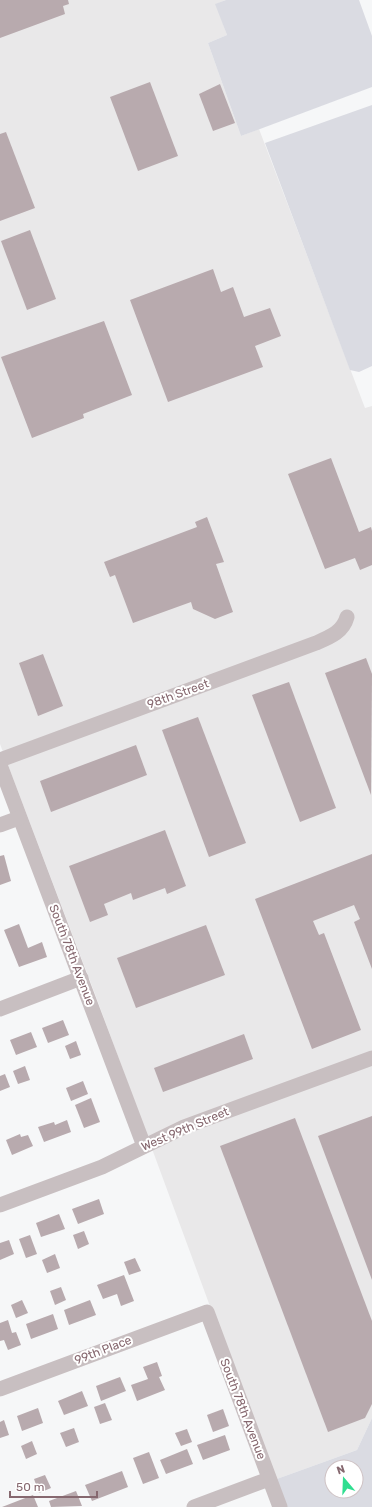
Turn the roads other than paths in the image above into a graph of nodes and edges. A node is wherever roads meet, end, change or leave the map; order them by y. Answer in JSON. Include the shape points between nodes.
{"nodes":[{"id":1,"x":347,"y":617,"type":"dead end"},
{"id":2,"x":0,"y":760,"type":"edge"},
{"id":3,"x":0,"y":765,"type":"edge"},
{"id":4,"x":19,"y":818,"type":"junction"},
{"id":5,"x":0,"y":825,"type":"edge"},
{"id":6,"x":81,"y":978,"type":"junction"},
{"id":7,"x":0,"y":1009,"type":"edge"},
{"id":8,"x":372,"y":1058,"type":"edge"},
{"id":9,"x":144,"y":1146,"type":"junction"},
{"id":10,"x":0,"y":1205,"type":"edge"},
{"id":11,"x":206,"y":1312,"type":"joint"},
{"id":12,"x":0,"y":1389,"type":"edge"},
{"id":13,"x":270,"y":1479,"type":"junction"},
{"id":14,"x":194,"y":1507,"type":"edge"},
{"id":15,"x":280,"y":1507,"type":"edge"}],
"edges":[{"from":1,"to":2,"type":"street","name":"98th Street","via":[[340,631],[316,643]]},
{"from":3,"to":4,"type":"street","name":"South 78th Avenue"},
{"from":4,"to":5,"type":"street"},
{"from":4,"to":6,"type":"street","name":"South 78th Avenue"},
{"from":6,"to":7,"type":"street"},
{"from":6,"to":9,"type":"street","name":"South 78th Avenue"},
{"from":8,"to":9,"type":"street","name":"West 99th Street","via":[[184,1127]]},
{"from":9,"to":10,"type":"street","name":"West 99th Street","via":[[102,1167]]},
{"from":11,"to":12,"type":"street","name":"99th Place"},
{"from":11,"to":13,"type":"street","name":"South 78th Avenue"},
{"from":13,"to":14,"type":"street"},
{"from":13,"to":15,"type":"street","name":"South 78th Avenue"}]}
